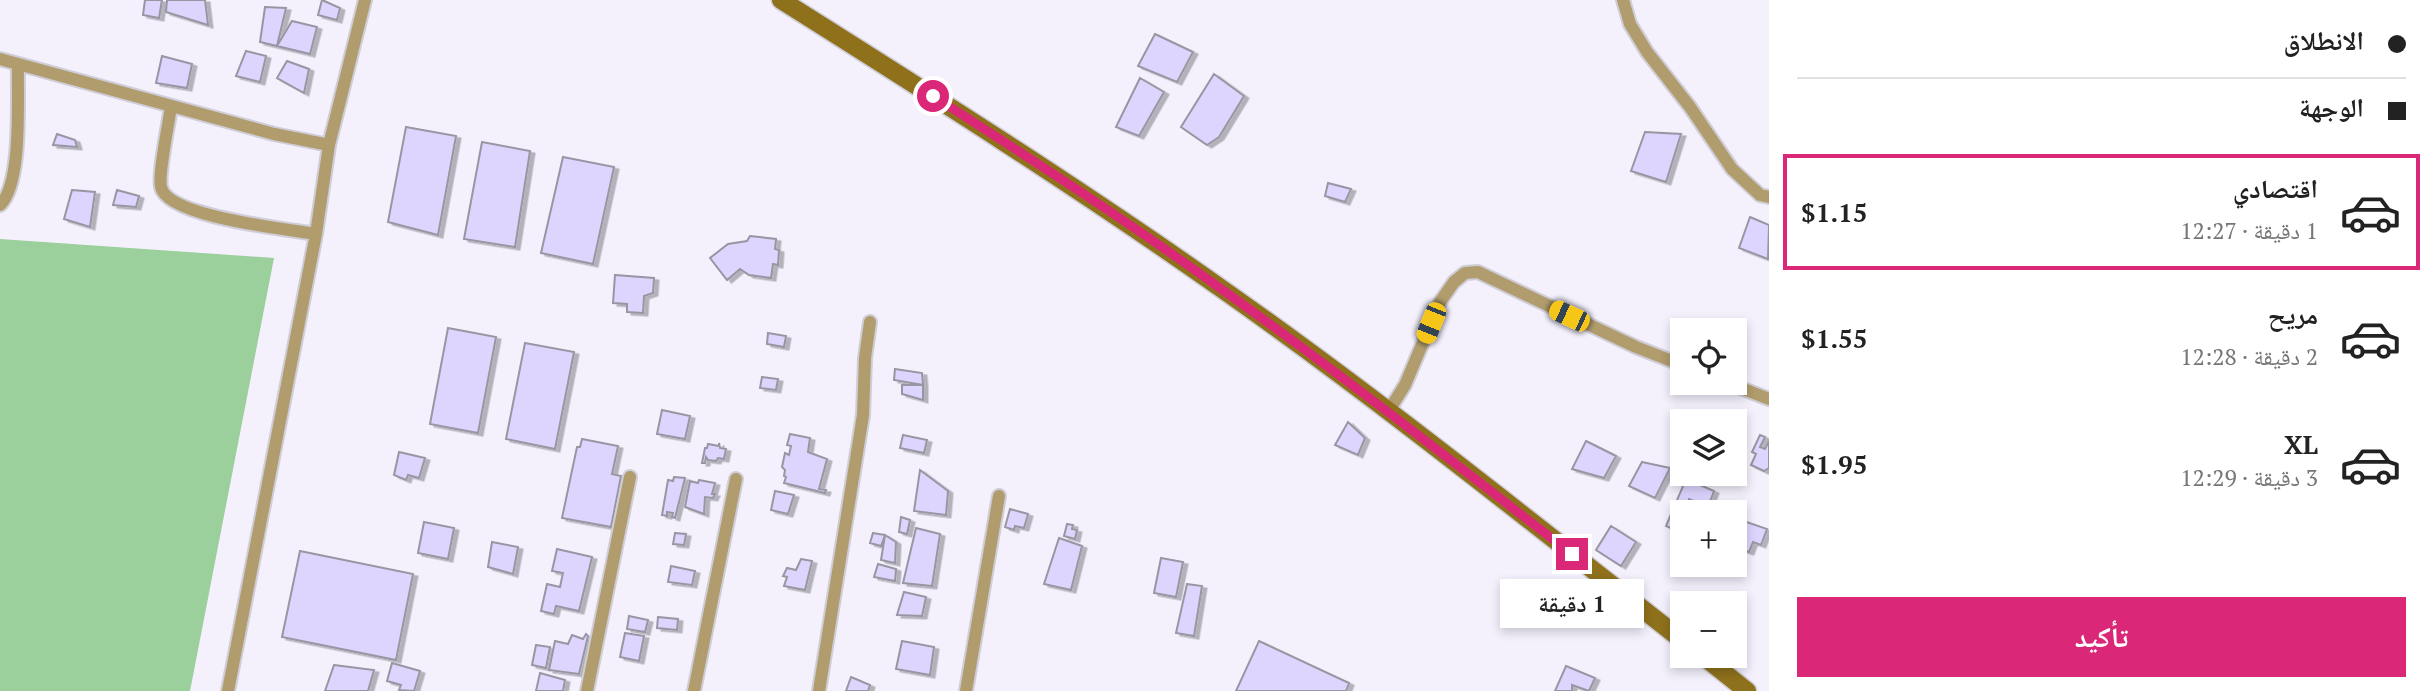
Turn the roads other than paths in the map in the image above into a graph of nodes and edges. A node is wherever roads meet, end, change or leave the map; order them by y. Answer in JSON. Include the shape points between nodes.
{"nodes":[{"id":1,"x":365,"y":0,"type":"edge"},
{"id":2,"x":781,"y":0,"type":"edge"},
{"id":3,"x":1623,"y":0,"type":"edge"},
{"id":4,"x":0,"y":59,"type":"edge"},
{"id":5,"x":18,"y":64,"type":"junction"},
{"id":6,"x":171,"y":107,"type":"junction"},
{"id":7,"x":329,"y":145,"type":"junction"},
{"id":8,"x":1769,"y":197,"type":"edge"},
{"id":9,"x":0,"y":205,"type":"edge"},
{"id":10,"x":316,"y":234,"type":"junction"},
{"id":11,"x":870,"y":322,"type":"dead end"},
{"id":12,"x":1670,"y":361,"type":"edge"},
{"id":13,"x":1747,"y":390,"type":"edge"},
{"id":14,"x":1769,"y":399,"type":"edge"},
{"id":15,"x":1388,"y":412,"type":"junction"},
{"id":16,"x":630,"y":477,"type":"dead end"},
{"id":17,"x":736,"y":479,"type":"dead end"},
{"id":18,"x":999,"y":496,"type":"dead end"},
{"id":19,"x":1670,"y":631,"type":"edge"},
{"id":20,"x":1718,"y":668,"type":"edge"},
{"id":21,"x":228,"y":691,"type":"edge"},
{"id":22,"x":587,"y":691,"type":"edge"},
{"id":23,"x":694,"y":691,"type":"edge"},
{"id":24,"x":819,"y":691,"type":"edge"},
{"id":25,"x":966,"y":691,"type":"edge"},
{"id":26,"x":1747,"y":691,"type":"edge"}],
"edges":[{"from":1,"to":7,"type":"street"},
{"from":2,"to":15,"type":"street","via":[[1031,159],[1223,290]]},
{"from":3,"to":8,"type":"street","via":[[1630,24],[1647,52],[1732,169],[1760,195]]},
{"from":4,"to":5,"type":"street"},
{"from":5,"to":6,"type":"street"},
{"from":5,"to":9,"type":"street","via":[[15,169],[9,193]]},
{"from":6,"to":7,"type":"street"},
{"from":6,"to":10,"type":"street","via":[[161,187],[168,199],[206,215]]},
{"from":7,"to":10,"type":"street"},
{"from":10,"to":21,"type":"street"},
{"from":11,"to":24,"type":"street","via":[[863,415]]},
{"from":12,"to":15,"type":"street","via":[[1478,272],[1465,273],[1440,302],[1405,385]]},
{"from":13,"to":14,"type":"street"},
{"from":15,"to":19,"type":"street"},
{"from":16,"to":22,"type":"street"},
{"from":17,"to":23,"type":"street"},
{"from":18,"to":25,"type":"street"},
{"from":20,"to":26,"type":"street"}]}
